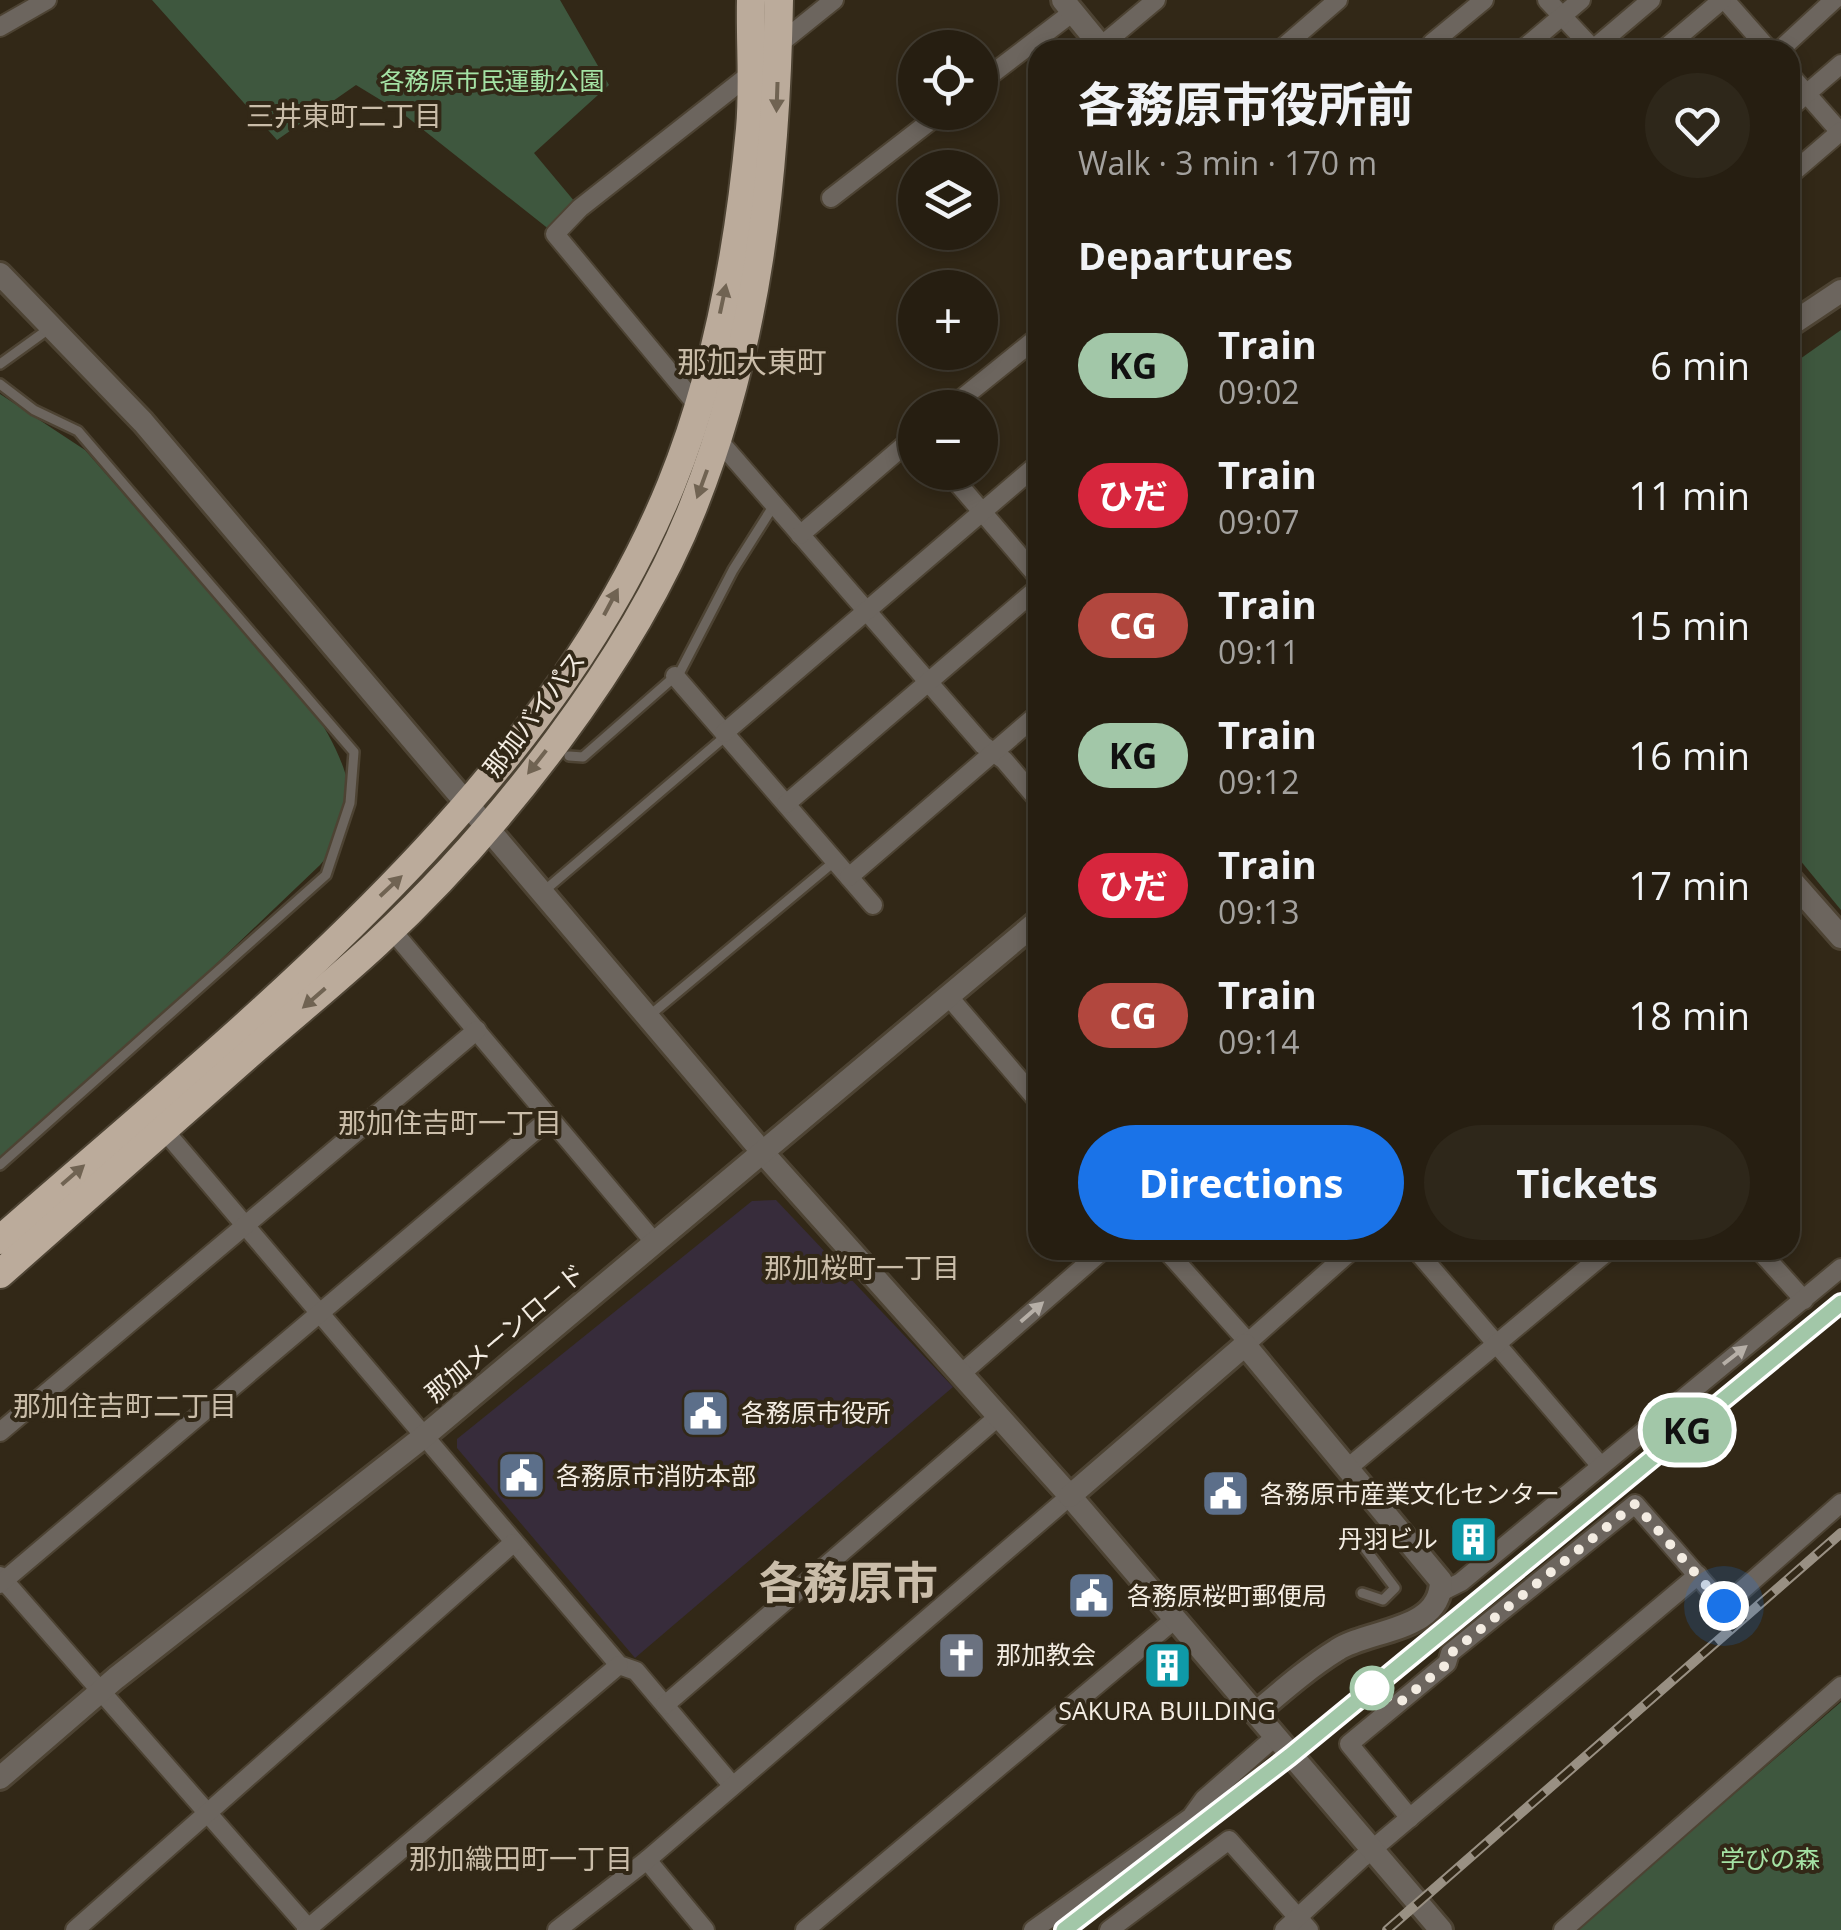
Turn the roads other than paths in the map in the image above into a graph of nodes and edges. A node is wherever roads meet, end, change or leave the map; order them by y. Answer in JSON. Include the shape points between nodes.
{"nodes":[{"id":1,"x":48,"y":0,"type":"edge"},
{"id":2,"x":751,"y":0,"type":"edge"},
{"id":3,"x":779,"y":0,"type":"edge"},
{"id":4,"x":834,"y":0,"type":"edge"},
{"id":5,"x":1156,"y":0,"type":"edge"},
{"id":6,"x":1338,"y":0,"type":"edge"},
{"id":7,"x":1484,"y":0,"type":"edge"},
{"id":8,"x":1548,"y":0,"type":"edge"},
{"id":9,"x":1581,"y":0,"type":"edge"},
{"id":10,"x":1650,"y":0,"type":"edge"},
{"id":11,"x":1724,"y":0,"type":"edge"},
{"id":12,"x":1834,"y":0,"type":"edge"},
{"id":13,"x":1068,"y":6,"type":"edge"},
{"id":14,"x":1562,"y":16,"type":"junction"},
{"id":15,"x":0,"y":27,"type":"edge"},
{"id":16,"x":1030,"y":40,"type":"edge"},
{"id":17,"x":1096,"y":40,"type":"edge"},
{"id":18,"x":1111,"y":40,"type":"edge"},
{"id":19,"x":1292,"y":40,"type":"edge"},
{"id":20,"x":1437,"y":40,"type":"edge"},
{"id":21,"x":1534,"y":40,"type":"edge"},
{"id":22,"x":1584,"y":40,"type":"edge"},
{"id":23,"x":1604,"y":40,"type":"edge"},
{"id":24,"x":1675,"y":40,"type":"edge"},
{"id":25,"x":1759,"y":40,"type":"edge"},
{"id":26,"x":1791,"y":40,"type":"edge"},
{"id":27,"x":1028,"y":41,"type":"edge"},
{"id":28,"x":778,"y":45,"type":"junction"},
{"id":29,"x":1841,"y":64,"type":"edge"},
{"id":30,"x":998,"y":68,"type":"edge"},
{"id":31,"x":750,"y":75,"type":"junction"},
{"id":32,"x":1800,"y":87,"type":"edge"},
{"id":33,"x":1806,"y":94,"type":"junction"},
{"id":34,"x":1800,"y":99,"type":"edge"},
{"id":35,"x":919,"y":130,"type":"edge"},
{"id":36,"x":1841,"y":132,"type":"edge"},
{"id":37,"x":1800,"y":167,"type":"edge"},
{"id":38,"x":831,"y":198,"type":"dead end"},
{"id":39,"x":0,"y":274,"type":"edge"},
{"id":40,"x":1841,"y":291,"type":"edge"},
{"id":41,"x":1800,"y":317,"type":"edge"},
{"id":42,"x":52,"y":326,"type":"junction"},
{"id":43,"x":1028,"y":345,"type":"edge"},
{"id":44,"x":0,"y":364,"type":"edge"},
{"id":45,"x":0,"y":384,"type":"edge"},
{"id":46,"x":972,"y":390,"type":"edge"},
{"id":47,"x":698,"y":403,"type":"junction"},
{"id":48,"x":717,"y":442,"type":"junction"},
{"id":49,"x":898,"y":451,"type":"edge"},
{"id":50,"x":1028,"y":472,"type":"edge"},
{"id":51,"x":963,"y":490,"type":"edge"},
{"id":52,"x":774,"y":505,"type":"junction"},
{"id":53,"x":980,"y":511,"type":"junction"},
{"id":54,"x":800,"y":535,"type":"junction"},
{"id":55,"x":1028,"y":566,"type":"edge"},
{"id":56,"x":1028,"y":597,"type":"edge"},
{"id":57,"x":866,"y":610,"type":"junction"},
{"id":58,"x":675,"y":676,"type":"junction"},
{"id":59,"x":929,"y":682,"type":"junction"},
{"id":60,"x":1028,"y":722,"type":"edge"},
{"id":61,"x":725,"y":734,"type":"junction"},
{"id":62,"x":992,"y":752,"type":"junction"},
{"id":63,"x":569,"y":756,"type":"dead end"},
{"id":64,"x":1028,"y":790,"type":"edge"},
{"id":65,"x":786,"y":804,"type":"junction"},
{"id":66,"x":468,"y":805,"type":"junction"},
{"id":67,"x":487,"y":826,"type":"junction"},
{"id":68,"x":835,"y":861,"type":"junction"},
{"id":69,"x":849,"y":876,"type":"junction"},
{"id":70,"x":1800,"y":890,"type":"edge"},
{"id":71,"x":544,"y":892,"type":"junction"},
{"id":72,"x":873,"y":904,"type":"dead end"},
{"id":73,"x":391,"y":929,"type":"junction"},
{"id":74,"x":1028,"y":930,"type":"edge"},
{"id":75,"x":1841,"y":937,"type":"edge"},
{"id":76,"x":949,"y":997,"type":"junction"},
{"id":77,"x":650,"y":1016,"type":"junction"},
{"id":78,"x":477,"y":1030,"type":"junction"},
{"id":79,"x":1028,"y":1088,"type":"edge"},
{"id":80,"x":550,"y":1118,"type":"junction"},
{"id":81,"x":164,"y":1130,"type":"junction"},
{"id":82,"x":764,"y":1154,"type":"junction"},
{"id":83,"x":0,"y":1165,"type":"edge"},
{"id":84,"x":244,"y":1226,"type":"junction"},
{"id":85,"x":0,"y":1240,"type":"edge"},
{"id":86,"x":656,"y":1244,"type":"junction"},
{"id":87,"x":1092,"y":1260,"type":"edge"},
{"id":88,"x":1175,"y":1260,"type":"edge"},
{"id":89,"x":1341,"y":1260,"type":"edge"},
{"id":90,"x":1425,"y":1260,"type":"edge"},
{"id":91,"x":1598,"y":1260,"type":"edge"},
{"id":92,"x":1768,"y":1260,"type":"edge"},
{"id":93,"x":1841,"y":1268,"type":"edge"},
{"id":94,"x":0,"y":1274,"type":"edge"},
{"id":95,"x":1804,"y":1300,"type":"junction"},
{"id":96,"x":318,"y":1314,"type":"junction"},
{"id":97,"x":1496,"y":1343,"type":"junction"},
{"id":98,"x":1246,"y":1344,"type":"junction"},
{"id":99,"x":962,"y":1373,"type":"junction"},
{"id":100,"x":999,"y":1416,"type":"junction"},
{"id":101,"x":0,"y":1432,"type":"edge"},
{"id":102,"x":422,"y":1438,"type":"junction"},
{"id":103,"x":1600,"y":1465,"type":"junction"},
{"id":104,"x":1349,"y":1467,"type":"junction"},
{"id":105,"x":1070,"y":1496,"type":"junction"},
{"id":106,"x":1841,"y":1503,"type":"edge"},
{"id":107,"x":1354,"y":1534,"type":"dead end"},
{"id":108,"x":513,"y":1543,"type":"junction"},
{"id":109,"x":1698,"y":1575,"type":"junction"},
{"id":110,"x":1,"y":1580,"type":"edge"},
{"id":111,"x":1442,"y":1592,"type":"junction"},
{"id":112,"x":1362,"y":1593,"type":"dead end"},
{"id":113,"x":1175,"y":1619,"type":"junction"},
{"id":114,"x":619,"y":1664,"type":"junction"},
{"id":115,"x":1841,"y":1686,"type":"edge"},
{"id":116,"x":102,"y":1690,"type":"junction"},
{"id":117,"x":665,"y":1705,"type":"junction"},
{"id":118,"x":1256,"y":1713,"type":"junction"},
{"id":119,"x":1276,"y":1737,"type":"junction"},
{"id":120,"x":0,"y":1778,"type":"edge"},
{"id":121,"x":732,"y":1785,"type":"junction"},
{"id":122,"x":208,"y":1810,"type":"junction"},
{"id":123,"x":1410,"y":1818,"type":"junction"},
{"id":124,"x":1372,"y":1850,"type":"junction"},
{"id":125,"x":646,"y":1860,"type":"junction"},
{"id":126,"x":1297,"y":1926,"type":"edge"},
{"id":127,"x":308,"y":1929,"type":"edge"},
{"id":128,"x":75,"y":1930,"type":"edge"},
{"id":129,"x":557,"y":1930,"type":"edge"},
{"id":130,"x":705,"y":1930,"type":"edge"},
{"id":131,"x":805,"y":1930,"type":"edge"},
{"id":132,"x":1033,"y":1930,"type":"edge"},
{"id":133,"x":1109,"y":1930,"type":"edge"},
{"id":134,"x":1441,"y":1930,"type":"edge"},
{"id":135,"x":1563,"y":1930,"type":"edge"}],
"edges":[{"from":1,"to":15,"type":"street"},
{"from":2,"to":31,"type":"highway","name":"那加バイパス"},
{"from":3,"to":28,"type":"highway","name":"那加バイパス"},
{"from":4,"to":28,"type":"street"},
{"from":5,"to":18,"type":"street"},
{"from":6,"to":19,"type":"street"},
{"from":7,"to":20,"type":"street"},
{"from":8,"to":14,"type":"street"},
{"from":9,"to":14,"type":"street"},
{"from":10,"to":23,"type":"street"},
{"from":11,"to":24,"type":"street"},
{"from":11,"to":25,"type":"street"},
{"from":12,"to":26,"type":"street"},
{"from":13,"to":16,"type":"street"},
{"from":13,"to":17,"type":"street"},
{"from":14,"to":21,"type":"street"},
{"from":14,"to":22,"type":"street"},
{"from":27,"to":30,"type":"street"},
{"from":28,"to":48,"type":"highway","name":"那加バイパス","one_way":true,"via":[[767,230]]},
{"from":29,"to":33,"type":"street"},
{"from":47,"to":31,"type":"highway","name":"那加バイパス","one_way":true,"via":[[737,233]]},
{"from":31,"to":47,"type":"street","via":[[555,234]]},
{"from":32,"to":33,"type":"street"},
{"from":33,"to":34,"type":"street"},
{"from":33,"to":36,"type":"street"},
{"from":35,"to":38,"type":"street"},
{"from":36,"to":37,"type":"street"},
{"from":39,"to":42,"type":"street"},
{"from":40,"to":41,"type":"street"},
{"from":42,"to":44,"type":"lane"},
{"from":42,"to":66,"type":"street","via":[[143,422]]},
{"from":43,"to":46,"type":"street"},
{"from":45,"to":83,"type":"lane","via":[[78,431],[354,752],[350,803],[326,875]]},
{"from":47,"to":48,"type":"street"},
{"from":66,"to":47,"type":"highway","name":"那加バイパス","one_way":true,"via":[[605,614],[671,486]]},
{"from":48,"to":52,"type":"street"},
{"from":48,"to":67,"type":"highway","name":"那加バイパス","one_way":true,"via":[[692,510],[634,624],[586,700]]},
{"from":49,"to":54,"type":"street"},
{"from":50,"to":53,"type":"street"},
{"from":51,"to":53,"type":"street"},
{"from":52,"to":54,"type":"street"},
{"from":52,"to":58,"type":"lane"},
{"from":53,"to":55,"type":"street"},
{"from":53,"to":57,"type":"street"},
{"from":54,"to":57,"type":"street"},
{"from":56,"to":59,"type":"street"},
{"from":57,"to":59,"type":"street"},
{"from":57,"to":61,"type":"street"},
{"from":58,"to":61,"type":"street"},
{"from":58,"to":63,"type":"lane","via":[[583,757]]},
{"from":59,"to":62,"type":"street"},
{"from":59,"to":65,"type":"street"},
{"from":60,"to":62,"type":"street"},
{"from":61,"to":65,"type":"street"},
{"from":61,"to":71,"type":"lane"},
{"from":62,"to":64,"type":"street"},
{"from":62,"to":69,"type":"street"},
{"from":65,"to":68,"type":"street"},
{"from":66,"to":67,"type":"street"},
{"from":85,"to":66,"type":"highway","name":"那加バイパス","one_way":true,"via":[[410,868]]},
{"from":67,"to":71,"type":"street"},
{"from":67,"to":73,"type":"highway","name":"那加バイパス"},
{"from":68,"to":69,"type":"street"},
{"from":68,"to":77,"type":"lane"},
{"from":69,"to":72,"type":"street"},
{"from":70,"to":75,"type":"street"},
{"from":71,"to":77,"type":"street"},
{"from":73,"to":78,"type":"street"},
{"from":73,"to":81,"type":"highway","name":"那加バイパス","one_way":true},
{"from":74,"to":76,"type":"street","name":"那加メーンロード"},
{"from":76,"to":79,"type":"street"},
{"from":76,"to":82,"type":"street","name":"那加メーンロード"},
{"from":77,"to":82,"type":"street"},
{"from":78,"to":80,"type":"street"},
{"from":78,"to":84,"type":"street"},
{"from":80,"to":86,"type":"street"},
{"from":80,"to":96,"type":"street"},
{"from":81,"to":84,"type":"street"},
{"from":81,"to":94,"type":"highway","name":"那加バイパス"},
{"from":82,"to":86,"type":"street","name":"那加メーンロード"},
{"from":82,"to":99,"type":"street"},
{"from":84,"to":96,"type":"street"},
{"from":84,"to":101,"type":"street"},
{"from":86,"to":102,"type":"street","name":"那加メーンロード"},
{"from":99,"to":87,"type":"street","one_way":true},
{"from":88,"to":98,"type":"street"},
{"from":89,"to":98,"type":"street"},
{"from":90,"to":97,"type":"street"},
{"from":91,"to":97,"type":"street"},
{"from":92,"to":95,"type":"street"},
{"from":93,"to":95,"type":"street"},
{"from":103,"to":95,"type":"street","one_way":true},
{"from":96,"to":102,"type":"street"},
{"from":96,"to":110,"type":"street"},
{"from":97,"to":103,"type":"street"},
{"from":97,"to":104,"type":"street"},
{"from":98,"to":104,"type":"street"},
{"from":98,"to":105,"type":"street"},
{"from":99,"to":100,"type":"street"},
{"from":100,"to":105,"type":"street"},
{"from":100,"to":117,"type":"street"},
{"from":102,"to":108,"type":"street"},
{"from":102,"to":116,"type":"street","name":"那加メーンロード"},
{"from":103,"to":111,"type":"street"},
{"from":104,"to":111,"type":"street","via":[[1434,1568]]},
{"from":105,"to":113,"type":"street"},
{"from":105,"to":121,"type":"street"},
{"from":106,"to":109,"type":"street","via":[[1724,1606]]},
{"from":107,"to":112,"type":"lane","via":[[1395,1588],[1383,1600]]},
{"from":108,"to":114,"type":"street"},
{"from":108,"to":122,"type":"street"},
{"from":109,"to":123,"type":"street"},
{"from":109,"to":123,"type":"street","via":[[1635,1504],[1450,1654],[1447,1664],[1349,1744]]},
{"from":110,"to":116,"type":"street"},
{"from":111,"to":118,"type":"street","via":[[1422,1616],[1341,1646]]},
{"from":113,"to":118,"type":"street"},
{"from":113,"to":131,"type":"street"},
{"from":114,"to":117,"type":"street","via":[[636,1672]]},
{"from":114,"to":127,"type":"street"},
{"from":115,"to":135,"type":"street"},
{"from":116,"to":120,"type":"street","name":"那加メーンロード"},
{"from":116,"to":122,"type":"street"},
{"from":117,"to":121,"type":"street"},
{"from":118,"to":119,"type":"street"},
{"from":119,"to":124,"type":"street"},
{"from":119,"to":132,"type":"street","via":[[1191,1818]]},
{"from":121,"to":125,"type":"street"},
{"from":122,"to":127,"type":"street"},
{"from":122,"to":128,"type":"street"},
{"from":123,"to":124,"type":"street"},
{"from":124,"to":126,"type":"street"},
{"from":124,"to":134,"type":"street"},
{"from":125,"to":129,"type":"street"},
{"from":125,"to":130,"type":"street"},
{"from":126,"to":133,"type":"street","via":[[1229,1840]]}]}
